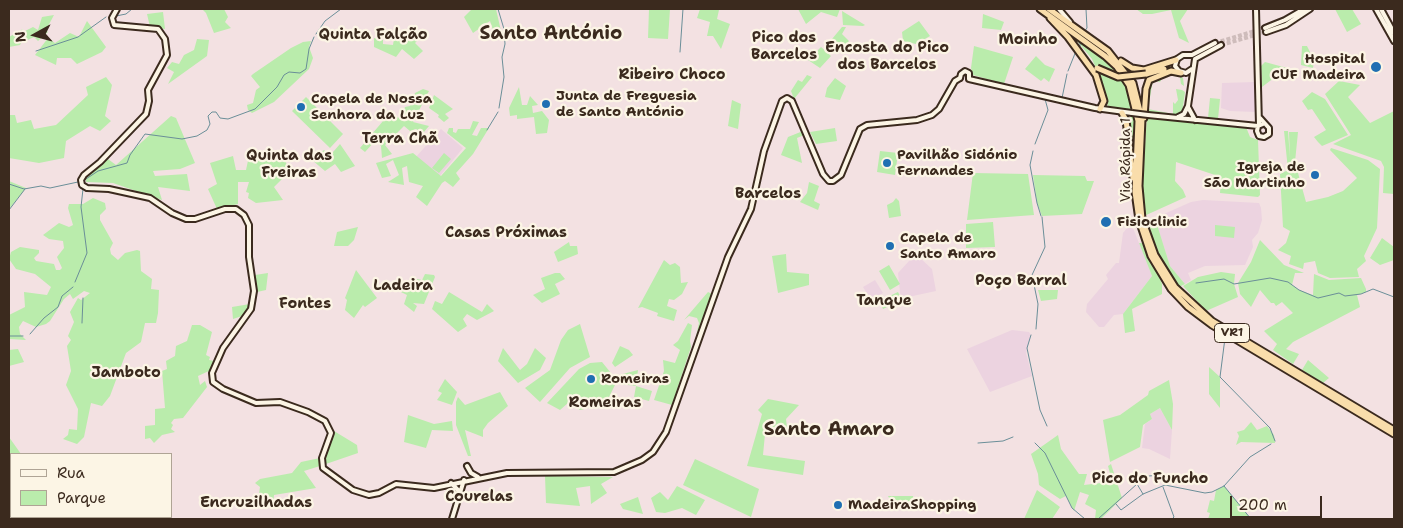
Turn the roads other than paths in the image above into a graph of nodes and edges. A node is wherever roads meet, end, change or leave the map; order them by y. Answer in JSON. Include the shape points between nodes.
{"nodes":[{"id":1,"x":117,"y":9,"type":"edge"},
{"id":2,"x":1040,"y":9,"type":"edge"},
{"id":3,"x":1048,"y":9,"type":"edge"},
{"id":4,"x":1058,"y":9,"type":"edge"},
{"id":5,"x":1256,"y":9,"type":"edge"},
{"id":6,"x":1304,"y":9,"type":"edge"},
{"id":7,"x":1310,"y":9,"type":"edge"},
{"id":8,"x":1376,"y":9,"type":"edge"},
{"id":9,"x":1381,"y":9,"type":"edge"},
{"id":10,"x":1077,"y":28,"type":"junction"},
{"id":11,"x":1394,"y":32,"type":"edge"},
{"id":12,"x":1394,"y":41,"type":"edge"},
{"id":13,"x":1215,"y":43,"type":"tunnel mouth"},
{"id":14,"x":1220,"y":45,"type":"tunnel mouth"},
{"id":15,"x":1083,"y":56,"type":"junction"},
{"id":16,"x":1187,"y":56,"type":"junction"},
{"id":17,"x":1115,"y":57,"type":"junction"},
{"id":18,"x":1176,"y":60,"type":"junction"},
{"id":19,"x":1193,"y":64,"type":"junction"},
{"id":20,"x":1192,"y":69,"type":"junction"},
{"id":21,"x":1180,"y":72,"type":"junction"},
{"id":22,"x":960,"y":78,"type":"junction"},
{"id":23,"x":969,"y":78,"type":"junction"},
{"id":24,"x":1190,"y":86,"type":"junction"},
{"id":25,"x":1188,"y":106,"type":"junction"},
{"id":26,"x":1100,"y":110,"type":"junction"},
{"id":27,"x":1122,"y":112,"type":"junction"},
{"id":28,"x":1185,"y":112,"type":"junction"},
{"id":29,"x":1131,"y":113,"type":"junction"},
{"id":30,"x":1175,"y":118,"type":"junction"},
{"id":31,"x":1186,"y":119,"type":"junction"},
{"id":32,"x":1126,"y":120,"type":"junction"},
{"id":33,"x":1195,"y":120,"type":"junction"},
{"id":34,"x":1260,"y":125,"type":"junction"},
{"id":35,"x":1248,"y":126,"type":"junction"},
{"id":36,"x":1257,"y":131,"type":"junction"},
{"id":37,"x":1142,"y":141,"type":"junction"},
{"id":38,"x":1136,"y":197,"type":"junction"},
{"id":39,"x":1394,"y":430,"type":"edge"},
{"id":40,"x":1394,"y":434,"type":"edge"},
{"id":41,"x":468,"y":466,"type":"dead end"},
{"id":42,"x":478,"y":477,"type":"junction"},
{"id":43,"x":464,"y":480,"type":"junction"},
{"id":44,"x":451,"y":484,"type":"junction"},
{"id":45,"x":461,"y":493,"type":"junction"},
{"id":46,"x":452,"y":519,"type":"edge"}],
"edges":[{"from":1,"to":44,"type":"main road","via":[[112,18],[114,25],[158,29],[165,38],[167,55],[148,90],[150,101],[146,114],[84,175],[81,184],[84,188],[109,188],[150,198],[186,219],[225,209],[236,209],[244,216],[248,225],[248,257],[254,291],[251,309],[223,348],[212,373],[213,382],[254,402],[280,402],[325,421],[331,433],[322,466],[353,490],[369,495],[401,483],[426,488]]},
{"from":2,"to":15,"type":"highway"},
{"from":2,"to":38,"type":"highway","name":"Via Rápida 1","number":"VR1","via":[[1106,56],[1129,86],[1138,121]]},
{"from":3,"to":10,"type":"highway","name":"Via Rápida 1","number":"VR1"},
{"from":4,"to":10,"type":"main road"},
{"from":5,"to":34,"type":"main road"},
{"from":6,"to":7,"type":"main road","via":[[1266,30],[1286,25]]},
{"from":8,"to":12,"type":"main road"},
{"from":9,"to":11,"type":"main road"},
{"from":10,"to":17,"type":"highway","name":"Via Rápida 1","number":"VR1"},
{"from":13,"to":16,"type":"main road"},
{"from":14,"to":19,"type":"main road","via":[[1199,55]]},
{"from":15,"to":21,"type":"highway","bridge":true,"via":[[1097,68],[1118,77],[1170,67]]},
{"from":15,"to":26,"type":"highway","via":[[1101,86],[1104,102]]},
{"from":16,"to":18,"type":"main road"},
{"from":16,"to":19,"type":"main road"},
{"from":17,"to":18,"type":"highway","via":[[1141,70]]},
{"from":17,"to":37,"type":"highway","name":"Via Rápida 1","number":"VR1","via":[[1137,92]]},
{"from":18,"to":21,"type":"main road"},
{"from":19,"to":20,"type":"main road"},
{"from":20,"to":21,"type":"main road"},
{"from":20,"to":24,"type":"main road"},
{"from":21,"to":24,"type":"main road","via":[[1187,77]]},
{"from":21,"to":37,"type":"highway","via":[[1168,71],[1148,81]]},
{"from":22,"to":23,"type":"main road","via":[[966,81]]},
{"from":22,"to":23,"type":"main road","via":[[965,71]]},
{"from":22,"to":42,"type":"main road","via":[[932,115],[917,120],[867,125],[860,129],[841,175],[833,182],[824,174],[792,101],[782,100],[764,151],[751,209],[728,257],[660,443],[642,460],[620,471],[507,473]]},
{"from":23,"to":26,"type":"main road"},
{"from":24,"to":25,"type":"main road"},
{"from":25,"to":28,"type":"main road"},
{"from":25,"to":33,"type":"main road"},
{"from":26,"to":27,"type":"main road"},
{"from":27,"to":29,"type":"main road"},
{"from":27,"to":32,"type":"highway"},
{"from":28,"to":30,"type":"main road"},
{"from":28,"to":31,"type":"main road"},
{"from":29,"to":30,"type":"main road","bridge":true},
{"from":29,"to":32,"type":"highway"},
{"from":30,"to":31,"type":"main road"},
{"from":31,"to":33,"type":"main road"},
{"from":32,"to":38,"type":"highway"},
{"from":33,"to":35,"type":"main road"},
{"from":34,"to":35,"type":"main road"},
{"from":34,"to":36,"type":"main road"},
{"from":34,"to":36,"type":"main road","via":[[1270,128],[1268,135],[1261,137]]},
{"from":35,"to":36,"type":"main road"},
{"from":37,"to":39,"type":"highway","name":"Via Rápida 1","number":"VR1","via":[[1139,191],[1142,219],[1154,255],[1175,288],[1212,321]]},
{"from":38,"to":40,"type":"highway","name":"Via Rápida 1","number":"VR1","via":[[1140,227],[1151,256],[1167,283],[1188,307],[1212,325]]},
{"from":41,"to":42,"type":"main road"},
{"from":42,"to":43,"type":"main road"},
{"from":43,"to":44,"type":"main road"},
{"from":43,"to":45,"type":"main road"},
{"from":44,"to":45,"type":"main road"},
{"from":45,"to":46,"type":"main road"}]}
